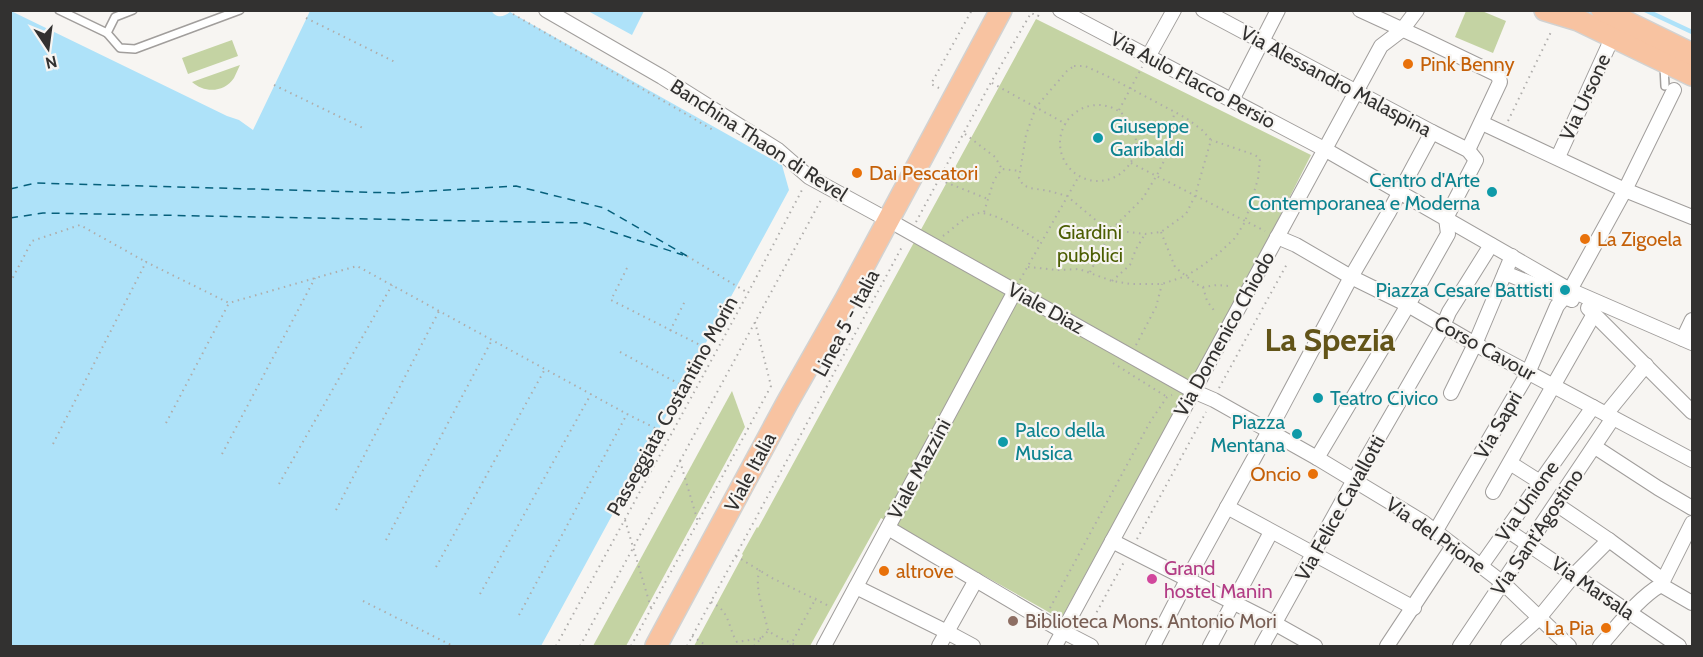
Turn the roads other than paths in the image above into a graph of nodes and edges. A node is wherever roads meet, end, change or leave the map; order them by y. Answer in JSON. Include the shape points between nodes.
{"nodes":[{"id":1,"x":58,"y":10,"type":"edge"},
{"id":2,"x":133,"y":10,"type":"edge"},
{"id":3,"x":240,"y":10,"type":"edge"},
{"id":4,"x":546,"y":10,"type":"edge"},
{"id":5,"x":1001,"y":10,"type":"edge"},
{"id":6,"x":1060,"y":10,"type":"edge"},
{"id":7,"x":1174,"y":10,"type":"edge"},
{"id":8,"x":1203,"y":10,"type":"edge"},
{"id":9,"x":1278,"y":10,"type":"edge"},
{"id":10,"x":1360,"y":10,"type":"edge"},
{"id":11,"x":1545,"y":10,"type":"edge"},
{"id":12,"x":1602,"y":10,"type":"edge"},
{"id":13,"x":1416,"y":11,"type":"edge"},
{"id":14,"x":1402,"y":30,"type":"junction"},
{"id":15,"x":107,"y":33,"type":"junction"},
{"id":16,"x":1613,"y":36,"type":"junction"},
{"id":17,"x":1262,"y":42,"type":"junction"},
{"id":18,"x":1692,"y":54,"type":"edge"},
{"id":19,"x":1148,"y":57,"type":"junction"},
{"id":20,"x":1663,"y":60,"type":"junction"},
{"id":21,"x":1692,"y":75,"type":"edge"},
{"id":22,"x":1669,"y":88,"type":"joint"},
{"id":23,"x":1356,"y":92,"type":"junction"},
{"id":24,"x":1232,"y":100,"type":"junction"},
{"id":25,"x":1482,"y":123,"type":"junction"},
{"id":26,"x":1432,"y":132,"type":"junction"},
{"id":27,"x":1326,"y":150,"type":"junction"},
{"id":28,"x":1468,"y":150,"type":"junction"},
{"id":29,"x":1558,"y":157,"type":"junction"},
{"id":30,"x":1625,"y":190,"type":"junction"},
{"id":31,"x":1399,"y":192,"type":"junction"},
{"id":32,"x":1692,"y":217,"type":"edge"},
{"id":33,"x":1446,"y":218,"type":"junction"},
{"id":34,"x":902,"y":232,"type":"junction"},
{"id":35,"x":1277,"y":237,"type":"junction"},
{"id":36,"x":1491,"y":245,"type":"junction"},
{"id":37,"x":1512,"y":256,"type":"junction"},
{"id":38,"x":1505,"y":273,"type":"junction"},
{"id":39,"x":1351,"y":277,"type":"junction"},
{"id":40,"x":1015,"y":291,"type":"junction"},
{"id":41,"x":1567,"y":294,"type":"junction"},
{"id":42,"x":1408,"y":305,"type":"junction"},
{"id":43,"x":1590,"y":309,"type":"junction"},
{"id":44,"x":1692,"y":320,"type":"edge"},
{"id":45,"x":1443,"y":326,"type":"junction"},
{"id":46,"x":1688,"y":341,"type":"edge"},
{"id":47,"x":1475,"y":344,"type":"junction"},
{"id":48,"x":1646,"y":365,"type":"junction"},
{"id":49,"x":1528,"y":373,"type":"junction"},
{"id":50,"x":1553,"y":386,"type":"junction"},
{"id":51,"x":1193,"y":391,"type":"junction"},
{"id":52,"x":1451,"y":393,"type":"dead end"},
{"id":53,"x":1593,"y":407,"type":"junction"},
{"id":54,"x":1692,"y":412,"type":"edge"},
{"id":55,"x":1610,"y":416,"type":"junction"},
{"id":56,"x":1269,"y":431,"type":"junction"},
{"id":57,"x":1594,"y":447,"type":"junction"},
{"id":58,"x":1317,"y":458,"type":"junction"},
{"id":59,"x":1692,"y":460,"type":"edge"},
{"id":60,"x":1510,"y":463,"type":"junction"},
{"id":61,"x":1354,"y":480,"type":"junction"},
{"id":62,"x":1540,"y":482,"type":"junction"},
{"id":63,"x":1493,"y":492,"type":"dead end"},
{"id":64,"x":1556,"y":504,"type":"junction"},
{"id":65,"x":1227,"y":507,"type":"junction"},
{"id":66,"x":1692,"y":508,"type":"edge"},
{"id":67,"x":1692,"y":522,"type":"edge"},
{"id":68,"x":888,"y":528,"type":"junction"},
{"id":69,"x":1507,"y":530,"type":"junction"},
{"id":70,"x":1271,"y":532,"type":"junction"},
{"id":71,"x":1435,"y":532,"type":"junction"},
{"id":72,"x":1609,"y":540,"type":"junction"},
{"id":73,"x":1112,"y":541,"type":"junction"},
{"id":74,"x":1529,"y":544,"type":"junction"},
{"id":75,"x":1453,"y":546,"type":"junction"},
{"id":76,"x":1313,"y":555,"type":"junction"},
{"id":77,"x":1481,"y":566,"type":"junction"},
{"id":78,"x":1574,"y":575,"type":"junction"},
{"id":79,"x":976,"y":580,"type":"junction"},
{"id":80,"x":1187,"y":580,"type":"junction"},
{"id":81,"x":1503,"y":583,"type":"junction"},
{"id":82,"x":1662,"y":583,"type":"junction"},
{"id":83,"x":856,"y":587,"type":"junction"},
{"id":84,"x":1233,"y":602,"type":"junction"},
{"id":85,"x":1692,"y":603,"type":"edge"},
{"id":86,"x":1414,"y":608,"type":"junction"},
{"id":87,"x":1630,"y":613,"type":"junction"},
{"id":88,"x":1539,"y":618,"type":"junction"},
{"id":89,"x":1274,"y":623,"type":"junction"},
{"id":90,"x":1062,"y":631,"type":"junction"},
{"id":91,"x":947,"y":632,"type":"junction"},
{"id":92,"x":1086,"y":644,"type":"edge"},
{"id":93,"x":656,"y":646,"type":"edge"},
{"id":94,"x":824,"y":646,"type":"edge"},
{"id":95,"x":939,"y":646,"type":"edge"},
{"id":96,"x":973,"y":646,"type":"edge"},
{"id":97,"x":1055,"y":646,"type":"edge"},
{"id":98,"x":1152,"y":646,"type":"edge"},
{"id":99,"x":1210,"y":646,"type":"edge"},
{"id":100,"x":1262,"y":646,"type":"edge"},
{"id":101,"x":1315,"y":646,"type":"edge"},
{"id":102,"x":1387,"y":646,"type":"edge"},
{"id":103,"x":1460,"y":646,"type":"edge"},
{"id":104,"x":1508,"y":646,"type":"edge"},
{"id":105,"x":1569,"y":646,"type":"edge"},
{"id":106,"x":1600,"y":646,"type":"edge"},
{"id":107,"x":1678,"y":646,"type":"edge"}],
"edges":[{"from":1,"to":15,"type":"lane"},
{"from":2,"to":15,"type":"lane","via":[[115,17]]},
{"from":3,"to":15,"type":"lane","via":[[135,49],[120,48]]},
{"from":4,"to":34,"type":"street","name":"Banchina Thaon di Revel","via":[[662,77],[778,150],[809,177]]},
{"from":5,"to":34,"type":"main road","name":"Viale Italia","via":[[923,156],[925,176]]},
{"from":6,"to":19,"type":"street","name":"Via Aulo Flacco Persio"},
{"from":7,"to":19,"type":"street"},
{"from":8,"to":17,"type":"street","name":"Via Alessandro Malaspina"},
{"from":9,"to":17,"type":"street"},
{"from":10,"to":14,"type":"street"},
{"from":11,"to":16,"type":"main road"},
{"from":12,"to":18,"type":"main road"},
{"from":13,"to":14,"type":"street","name":"Via Domenico Chiodo"},
{"from":14,"to":23,"type":"street","name":"Via Domenico Chiodo","via":[[1381,46]]},
{"from":14,"to":25,"type":"street","via":[[1498,75],[1500,82]]},
{"from":16,"to":20,"type":"main road"},
{"from":16,"to":29,"type":"street","name":"Via Ursone"},
{"from":17,"to":23,"type":"street","name":"Via Alessandro Malaspina"},
{"from":17,"to":24,"type":"street"},
{"from":19,"to":24,"type":"street","name":"Via Aulo Flacco Persio"},
{"from":20,"to":21,"type":"main road"},
{"from":20,"to":22,"type":"lane"},
{"from":22,"to":30,"type":"street","name":"Via Sapri"},
{"from":23,"to":26,"type":"street","name":"Via Alessandro Malaspina"},
{"from":23,"to":27,"type":"street","name":"Via Domenico Chiodo"},
{"from":24,"to":27,"type":"street","name":"Via Aulo Flacco Persio"},
{"from":25,"to":28,"type":"street"},
{"from":25,"to":29,"type":"street"},
{"from":26,"to":28,"type":"street","name":"Via Alessandro Malaspina"},
{"from":26,"to":31,"type":"street"},
{"from":27,"to":31,"type":"street","name":"Via Aulo Flacco Persio"},
{"from":27,"to":35,"type":"street","name":"Via Domenico Chiodo"},
{"from":28,"to":33,"type":"street","via":[[1476,160]]},
{"from":29,"to":30,"type":"street"},
{"from":30,"to":32,"type":"street"},
{"from":30,"to":41,"type":"street","name":"Via Sapri"},
{"from":31,"to":33,"type":"street","name":"Via Aulo Flacco Persio"},
{"from":31,"to":39,"type":"street"},
{"from":33,"to":36,"type":"street","name":"Via Aulo Flacco Persio"},
{"from":33,"to":42,"type":"street","via":[[1448,234]]},
{"from":34,"to":40,"type":"street","name":"Viale Diaz","via":[[932,244]]},
{"from":34,"to":93,"type":"main road","name":"Viale Italia","via":[[864,291],[846,299]]},
{"from":35,"to":39,"type":"street","name":"Corso Cavour"},
{"from":35,"to":51,"type":"street","name":"Via Domenico Chiodo"},
{"from":36,"to":37,"type":"street","name":"Via Aulo Flacco Persio"},
{"from":36,"to":45,"type":"street","name":"Via Felice Cavallotti"},
{"from":37,"to":38,"type":"street"},
{"from":37,"to":41,"type":"street","name":"Via Aulo Flacco Persio"},
{"from":38,"to":41,"type":"street"},
{"from":38,"to":47,"type":"street"},
{"from":39,"to":42,"type":"street","name":"Corso Cavour"},
{"from":39,"to":56,"type":"street"},
{"from":40,"to":51,"type":"street","name":"Viale Diaz"},
{"from":40,"to":68,"type":"street","name":"Viale Mazzini"},
{"from":41,"to":43,"type":"street"},
{"from":41,"to":46,"type":"street"},
{"from":41,"to":49,"type":"street","name":"Via Sapri","via":[[1557,306]]},
{"from":42,"to":45,"type":"street","name":"Corso Cavour"},
{"from":42,"to":58,"type":"street"},
{"from":43,"to":48,"type":"street"},
{"from":43,"to":50,"type":"street"},
{"from":44,"to":46,"type":"street"},
{"from":45,"to":47,"type":"street","name":"Corso Cavour"},
{"from":45,"to":61,"type":"street","name":"Via Felice Cavallotti"},
{"from":47,"to":49,"type":"street","name":"Corso Cavour"},
{"from":47,"to":52,"type":"street"},
{"from":48,"to":54,"type":"street"},
{"from":48,"to":55,"type":"street","name":"Via Sant'Agostino"},
{"from":49,"to":50,"type":"street","name":"Corso Cavour"},
{"from":49,"to":71,"type":"street","name":"Via Sapri"},
{"from":50,"to":53,"type":"street","name":"Corso Cavour"},
{"from":50,"to":60,"type":"street"},
{"from":51,"to":56,"type":"street","name":"Via del Prione"},
{"from":51,"to":73,"type":"street","name":"Via Domenico Chiodo"},
{"from":53,"to":55,"type":"street","name":"Corso Cavour"},
{"from":53,"to":62,"type":"street","name":"Via Unione"},
{"from":55,"to":57,"type":"street","name":"Via Sant'Agostino"},
{"from":55,"to":59,"type":"street","name":"Corso Cavour"},
{"from":56,"to":58,"type":"street","name":"Via del Prione"},
{"from":56,"to":65,"type":"street"},
{"from":57,"to":64,"type":"street","name":"Via Sant'Agostino"},
{"from":57,"to":66,"type":"street"},
{"from":58,"to":61,"type":"street","name":"Via del Prione"},
{"from":60,"to":62,"type":"street"},
{"from":60,"to":63,"type":"street"},
{"from":61,"to":71,"type":"street","name":"Via del Prione"},
{"from":61,"to":76,"type":"street","name":"Via Felice Cavallotti"},
{"from":62,"to":69,"type":"street","name":"Via Unione"},
{"from":64,"to":72,"type":"street"},
{"from":64,"to":74,"type":"street","name":"Via Sant'Agostino"},
{"from":65,"to":70,"type":"street"},
{"from":65,"to":80,"type":"street"},
{"from":67,"to":82,"type":"street"},
{"from":68,"to":79,"type":"street"},
{"from":68,"to":83,"type":"street","name":"Viale Mazzini"},
{"from":69,"to":74,"type":"street","name":"Via Marsala"},
{"from":69,"to":77,"type":"street","name":"Via Unione"},
{"from":70,"to":76,"type":"street"},
{"from":70,"to":84,"type":"street"},
{"from":71,"to":75,"type":"street","name":"Via del Prione"},
{"from":72,"to":78,"type":"street"},
{"from":72,"to":82,"type":"street"},
{"from":73,"to":80,"type":"street"},
{"from":73,"to":90,"type":"street","name":"Via Domenico Chiodo"},
{"from":74,"to":78,"type":"street","name":"Via Marsala"},
{"from":74,"to":81,"type":"street","name":"Via Sant'Agostino"},
{"from":75,"to":77,"type":"street","name":"Via del Prione"},
{"from":75,"to":86,"type":"street"},
{"from":76,"to":86,"type":"street"},
{"from":76,"to":89,"type":"street","name":"Via Felice Cavallotti"},
{"from":77,"to":81,"type":"street","name":"Via del Prione"},
{"from":78,"to":87,"type":"street","name":"Via Marsala"},
{"from":78,"to":88,"type":"street"},
{"from":79,"to":90,"type":"street"},
{"from":79,"to":91,"type":"street"},
{"from":80,"to":84,"type":"street"},
{"from":80,"to":98,"type":"street"},
{"from":81,"to":88,"type":"street","name":"Via del Prione"},
{"from":81,"to":103,"type":"street","name":"Via Sant'Agostino"},
{"from":82,"to":85,"type":"street"},
{"from":82,"to":87,"type":"street"},
{"from":83,"to":91,"type":"street"},
{"from":83,"to":94,"type":"street","name":"Viale Mazzini"},
{"from":84,"to":89,"type":"street"},
{"from":84,"to":99,"type":"street"},
{"from":86,"to":102,"type":"street"},
{"from":87,"to":106,"type":"street"},
{"from":87,"to":107,"type":"street","name":"Via Marsala"},
{"from":88,"to":104,"type":"street"},
{"from":88,"to":105,"type":"street","name":"Via del Prione"},
{"from":89,"to":100,"type":"street","name":"Via Felice Cavallotti"},
{"from":89,"to":101,"type":"street"},
{"from":90,"to":92,"type":"street"},
{"from":90,"to":97,"type":"street","name":"Via Domenico Chiodo"},
{"from":91,"to":95,"type":"street"},
{"from":91,"to":96,"type":"street"}]}
